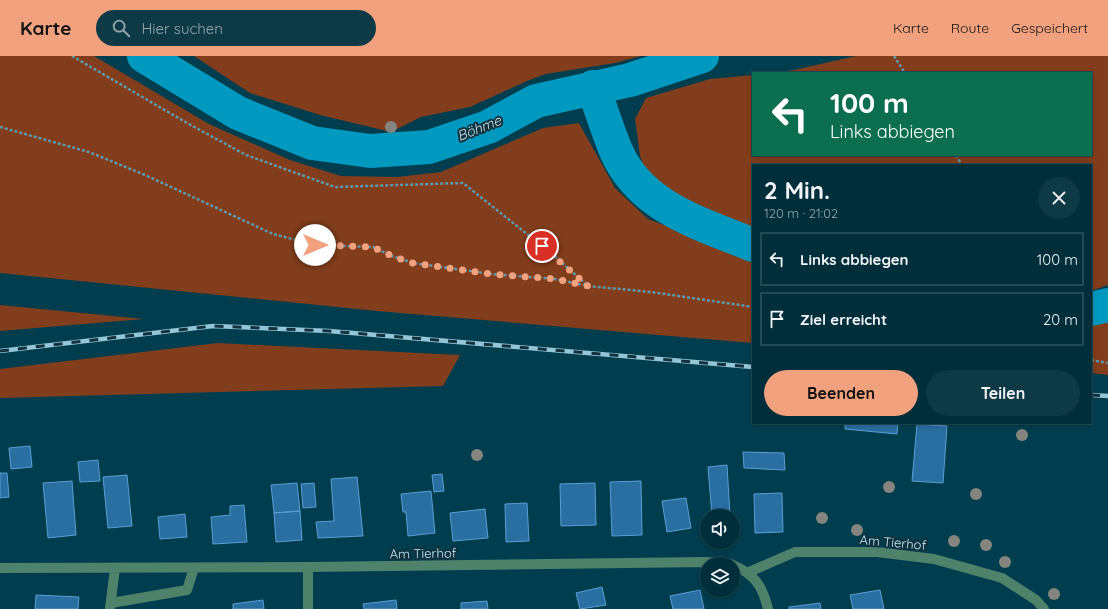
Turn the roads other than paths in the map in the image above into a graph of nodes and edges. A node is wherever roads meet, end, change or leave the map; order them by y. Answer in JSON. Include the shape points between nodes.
{"nodes":[{"id":1,"x":700,"y":562,"type":"edge"},
{"id":2,"x":308,"y":567,"type":"junction"},
{"id":3,"x":0,"y":568,"type":"edge"},
{"id":4,"x":115,"y":568,"type":"junction"},
{"id":5,"x":194,"y":568,"type":"junction"},
{"id":6,"x":740,"y":568,"type":"edge"},
{"id":7,"x":749,"y":572,"type":"junction"},
{"id":8,"x":110,"y":606,"type":"edge"},
{"id":9,"x":308,"y":609,"type":"edge"},
{"id":10,"x":768,"y":609,"type":"edge"},
{"id":11,"x":1044,"y":609,"type":"edge"}],
"edges":[{"from":1,"to":2,"type":"street","name":"Am Tierhof"},
{"from":2,"to":5,"type":"street","name":"Am Tierhof"},
{"from":2,"to":9,"type":"street"},
{"from":3,"to":4,"type":"street","name":"Am Tierhof"},
{"from":4,"to":5,"type":"street","name":"Am Tierhof"},
{"from":4,"to":8,"type":"street"},
{"from":5,"to":8,"type":"street","via":[[187,590]]},
{"from":6,"to":7,"type":"street","name":"Am Tierhof"},
{"from":7,"to":10,"type":"street","via":[[760,587]]},
{"from":7,"to":11,"type":"street","name":"Am Tierhof","via":[[795,552],[877,552],[934,559],[1002,578],[1036,600]]}]}
